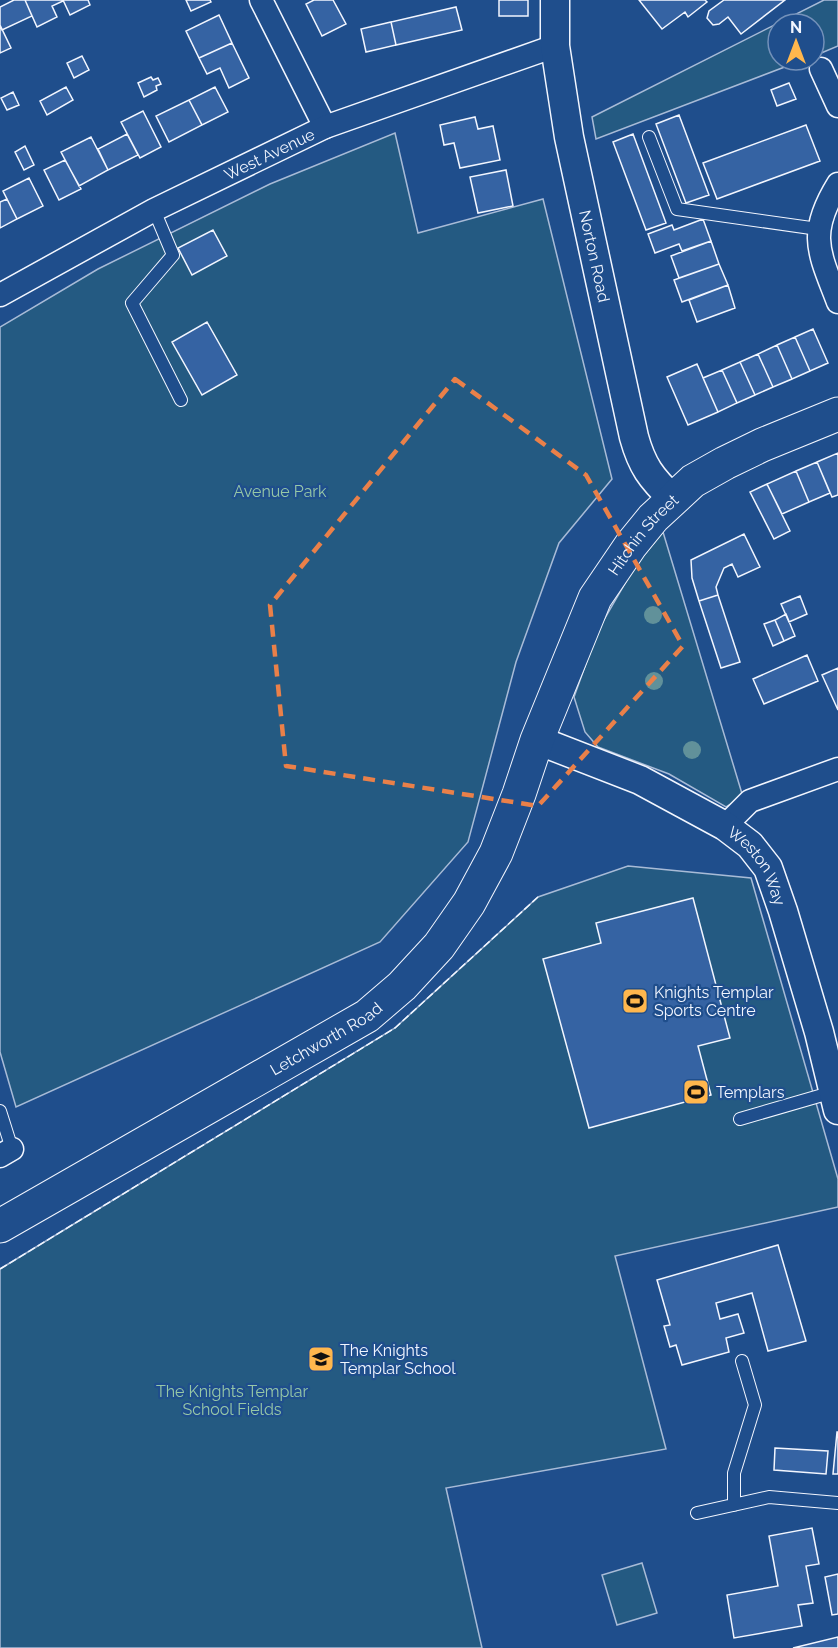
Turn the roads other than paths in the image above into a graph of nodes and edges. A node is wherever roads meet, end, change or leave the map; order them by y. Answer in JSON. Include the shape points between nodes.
{"nodes":[{"id":1,"x":261,"y":0,"type":"edge"},
{"id":2,"x":555,"y":0,"type":"edge"},
{"id":3,"x":555,"y":46,"type":"junction"},
{"id":4,"x":822,"y":72,"type":"edge"},
{"id":5,"x":838,"y":106,"type":"edge"},
{"id":6,"x":325,"y":127,"type":"junction"},
{"id":7,"x":649,"y":136,"type":"dead end"},
{"id":8,"x":838,"y":184,"type":"edge"},
{"id":9,"x":154,"y":210,"type":"junction"},
{"id":10,"x":818,"y":229,"type":"junction"},
{"id":11,"x":0,"y":295,"type":"edge"},
{"id":12,"x":838,"y":302,"type":"edge"},
{"id":13,"x":181,"y":399,"type":"dead end"},
{"id":14,"x":838,"y":414,"type":"edge"},
{"id":15,"x":674,"y":499,"type":"junction"},
{"id":16,"x":537,"y":740,"type":"junction"},
{"id":17,"x":838,"y":769,"type":"edge"},
{"id":18,"x":725,"y":826,"type":"junction"},
{"id":19,"x":836,"y":1101,"type":"edge"},
{"id":20,"x":0,"y":1111,"type":"edge"},
{"id":21,"x":740,"y":1119,"type":"dead end"},
{"id":22,"x":6,"y":1153,"type":"edge"},
{"id":23,"x":0,"y":1226,"type":"edge"},
{"id":24,"x":742,"y":1361,"type":"dead end"},
{"id":25,"x":838,"y":1503,"type":"edge"},
{"id":26,"x":734,"y":1505,"type":"junction"},
{"id":27,"x":697,"y":1513,"type":"dead end"}],
"edges":[{"from":1,"to":6,"type":"street"},
{"from":2,"to":3,"type":"street","name":"Norton Road"},
{"from":3,"to":6,"type":"street","name":"West Avenue"},
{"from":3,"to":15,"type":"street","name":"Norton Road","via":[[569,137],[634,437],[648,473]]},
{"from":4,"to":5,"type":"street"},
{"from":6,"to":9,"type":"street","name":"West Avenue"},
{"from":7,"to":10,"type":"lane","via":[[677,209]]},
{"from":8,"to":10,"type":"street"},
{"from":9,"to":11,"type":"street","name":"West Avenue"},
{"from":9,"to":13,"type":"lane","via":[[172,255],[132,303]]},
{"from":10,"to":12,"type":"street","via":[[822,261]]},
{"from":14,"to":15,"type":"main road","name":"Hitchin Street","via":[[725,463],[693,481]]},
{"from":15,"to":16,"type":"main road","name":"Hitchin Street","via":[[631,545],[595,598]]},
{"from":16,"to":18,"type":"street","name":"Weston Way","via":[[640,780]]},
{"from":16,"to":23,"type":"main road","name":"Letchworth Road","via":[[496,853],[469,903],[439,946],[402,986],[367,1016]]},
{"from":17,"to":18,"type":"street","via":[[750,801]]},
{"from":18,"to":19,"type":"street","name":"Weston Way","via":[[750,845],[768,868],[819,1032]]},
{"from":19,"to":21,"type":"lane"},
{"from":20,"to":22,"type":"lane"},
{"from":24,"to":26,"type":"lane","via":[[754,1405],[734,1473]]},
{"from":25,"to":26,"type":"lane","via":[[769,1497]]},
{"from":26,"to":27,"type":"lane"}]}
